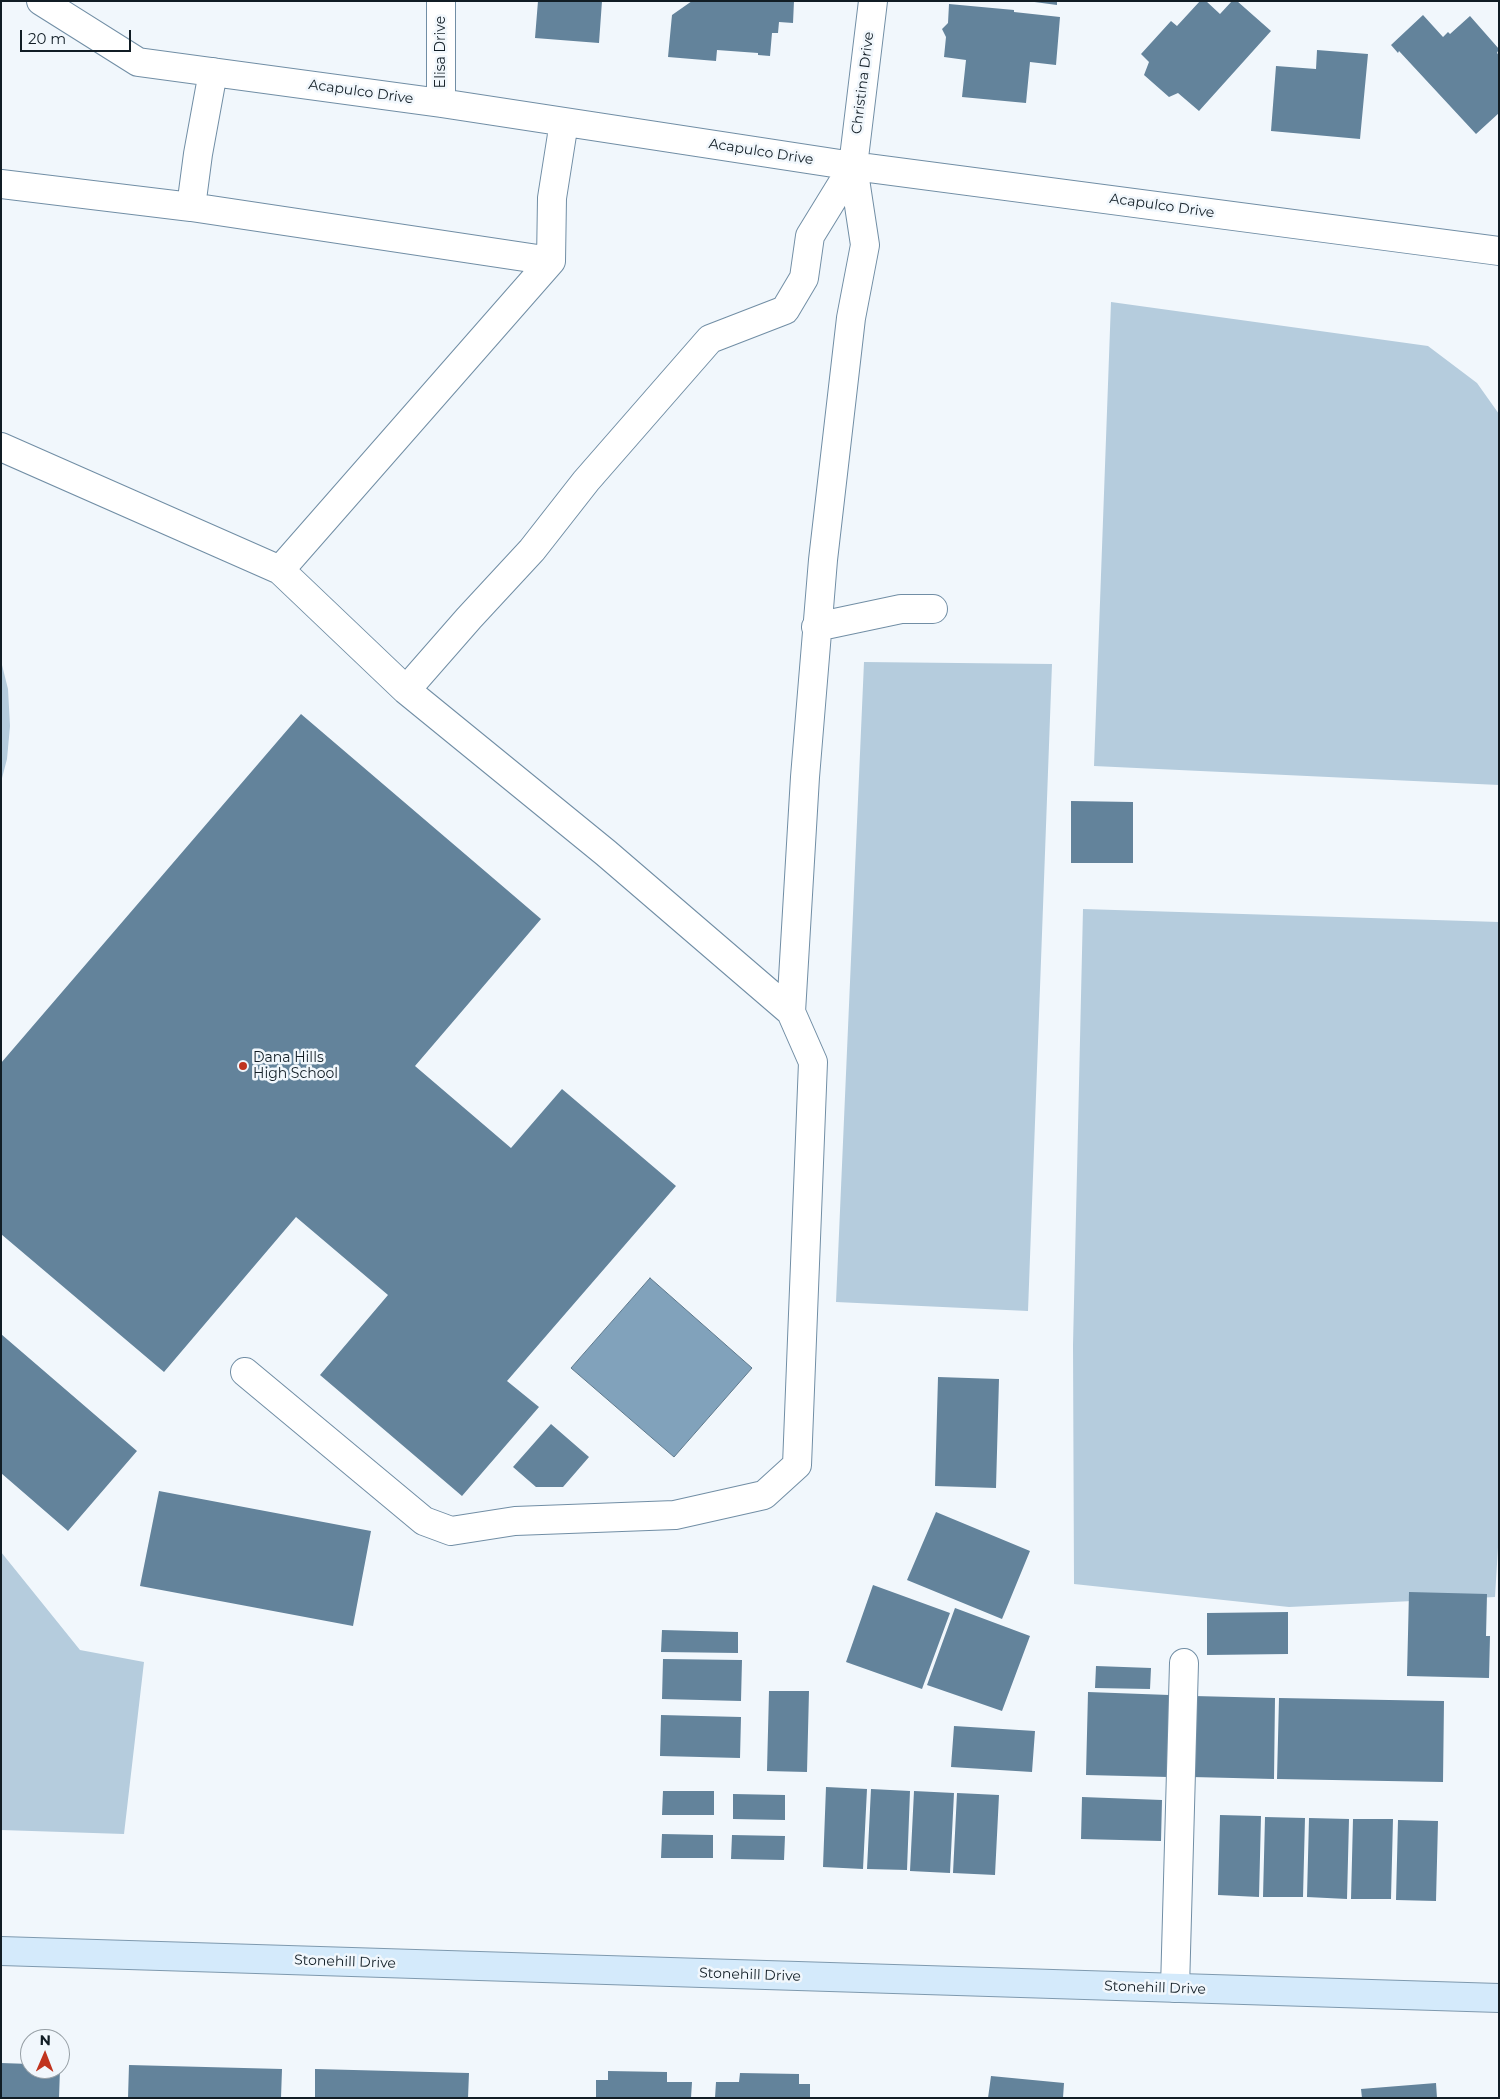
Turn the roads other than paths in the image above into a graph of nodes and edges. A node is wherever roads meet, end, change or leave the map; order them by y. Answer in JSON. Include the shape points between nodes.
{"nodes":[{"id":1,"x":40,"y":1,"type":"edge"},
{"id":2,"x":441,"y":1,"type":"edge"},
{"id":3,"x":873,"y":1,"type":"edge"},
{"id":4,"x":213,"y":72,"type":"junction"},
{"id":5,"x":441,"y":103,"type":"junction"},
{"id":6,"x":564,"y":122,"type":"junction"},
{"id":7,"x":854,"y":166,"type":"junction"},
{"id":8,"x":1,"y":184,"type":"edge"},
{"id":9,"x":191,"y":208,"type":"junction"},
{"id":10,"x":1499,"y":251,"type":"edge"},
{"id":11,"x":551,"y":261,"type":"junction"},
{"id":12,"x":1,"y":447,"type":"edge"},
{"id":13,"x":280,"y":570,"type":"junction"},
{"id":14,"x":933,"y":609,"type":"dead end"},
{"id":15,"x":816,"y":627,"type":"junction"},
{"id":16,"x":406,"y":690,"type":"junction"},
{"id":17,"x":791,"y":1012,"type":"junction"},
{"id":18,"x":245,"y":1372,"type":"dead end"},
{"id":19,"x":1184,"y":1662,"type":"dead end"},
{"id":20,"x":1,"y":1951,"type":"edge"},
{"id":21,"x":1175,"y":1988,"type":"junction"},
{"id":22,"x":1499,"y":1998,"type":"edge"}],
"edges":[{"from":1,"to":4,"type":"street","name":"Acapulco Drive","via":[[138,62]]},
{"from":2,"to":5,"type":"street","name":"Elisa Drive"},
{"from":3,"to":7,"type":"street","name":"Christina Drive"},
{"from":4,"to":5,"type":"street","name":"Acapulco Drive"},
{"from":4,"to":9,"type":"street"},
{"from":5,"to":6,"type":"street","name":"Acapulco Drive"},
{"from":6,"to":7,"type":"street","name":"Acapulco Drive"},
{"from":6,"to":11,"type":"street","via":[[552,198]]},
{"from":7,"to":10,"type":"street","name":"Acapulco Drive"},
{"from":7,"to":15,"type":"street","via":[[865,245],[848,337]]},
{"from":7,"to":16,"type":"street","via":[[810,236],[804,278],[785,310],[710,339],[586,481],[532,550]]},
{"from":8,"to":9,"type":"street"},
{"from":9,"to":11,"type":"street"},
{"from":11,"to":13,"type":"street"},
{"from":12,"to":13,"type":"street"},
{"from":13,"to":16,"type":"street"},
{"from":14,"to":15,"type":"street","via":[[901,609]]},
{"from":15,"to":17,"type":"street"},
{"from":16,"to":17,"type":"street","via":[[606,853]]},
{"from":17,"to":18,"type":"street","via":[[813,1062],[797,1465],[764,1495],[675,1515],[515,1520],[451,1531],[424,1521]]},
{"from":19,"to":21,"type":"street"},
{"from":20,"to":21,"type":"main road","name":"Stonehill Drive"},
{"from":21,"to":22,"type":"main road","name":"Stonehill Drive"}]}
